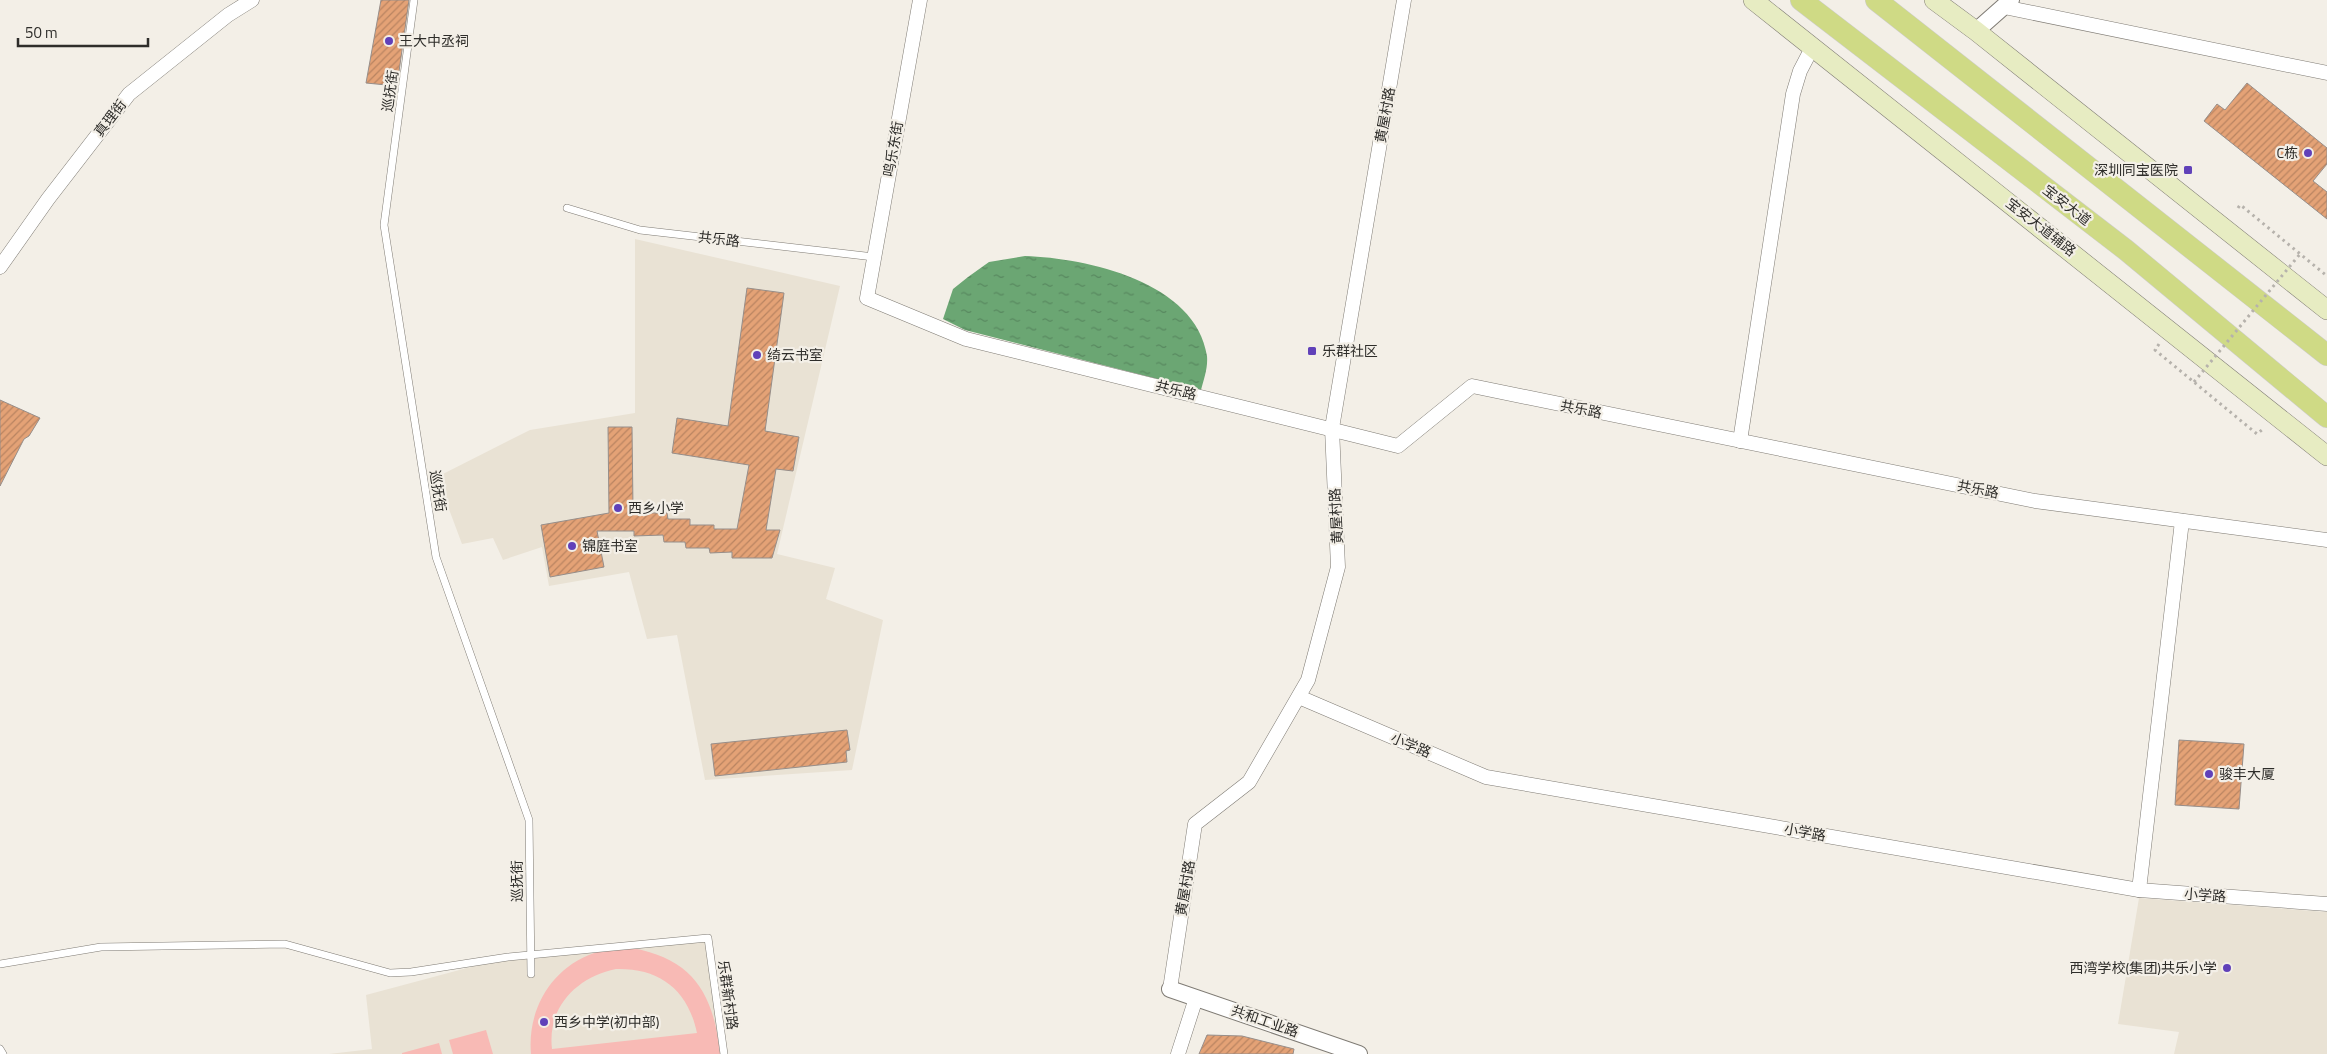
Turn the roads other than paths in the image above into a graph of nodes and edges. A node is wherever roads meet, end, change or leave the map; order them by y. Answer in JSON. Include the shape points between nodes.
{"nodes":[{"id":1,"x":252,"y":0,"type":"edge"},
{"id":2,"x":414,"y":0,"type":"edge"},
{"id":3,"x":920,"y":0,"type":"edge"},
{"id":4,"x":1404,"y":0,"type":"edge"},
{"id":5,"x":1753,"y":0,"type":"edge"},
{"id":6,"x":1801,"y":0,"type":"edge"},
{"id":7,"x":1876,"y":0,"type":"edge"},
{"id":8,"x":1934,"y":0,"type":"edge"},
{"id":9,"x":2007,"y":3,"type":"edge"},
{"id":10,"x":1976,"y":31,"type":"junction"},
{"id":11,"x":1812,"y":48,"type":"junction"},
{"id":12,"x":2327,"y":73,"type":"edge"},
{"id":13,"x":567,"y":208,"type":"dead end"},
{"id":14,"x":874,"y":256,"type":"junction"},
{"id":15,"x":0,"y":267,"type":"edge"},
{"id":16,"x":867,"y":298,"type":"joint"},
{"id":17,"x":2326,"y":309,"type":"edge"},
{"id":18,"x":2327,"y":355,"type":"edge"},
{"id":19,"x":2327,"y":417,"type":"edge"},
{"id":20,"x":1332,"y":428,"type":"junction"},
{"id":21,"x":1740,"y":441,"type":"junction"},
{"id":22,"x":2327,"y":456,"type":"edge"},
{"id":23,"x":2182,"y":520,"type":"junction"},
{"id":24,"x":2327,"y":540,"type":"edge"},
{"id":25,"x":1298,"y":697,"type":"junction"},
{"id":26,"x":2139,"y":890,"type":"junction"},
{"id":27,"x":2327,"y":904,"type":"edge"},
{"id":28,"x":530,"y":955,"type":"junction"},
{"id":29,"x":0,"y":964,"type":"edge"},
{"id":30,"x":531,"y":974,"type":"dead end"},
{"id":31,"x":1170,"y":989,"type":"joint"},
{"id":32,"x":1196,"y":998,"type":"junction"},
{"id":33,"x":0,"y":1049,"type":"edge"},
{"id":34,"x":3,"y":1054,"type":"edge"},
{"id":35,"x":724,"y":1054,"type":"edge"},
{"id":36,"x":1178,"y":1054,"type":"edge"},
{"id":37,"x":1359,"y":1054,"type":"edge"}],
"edges":[{"from":1,"to":15,"type":"street","name":"真理街","via":[[228,15],[129,94]]},
{"from":2,"to":28,"type":"lane","name":"巡抚街","via":[[384,225],[436,557],[529,820]]},
{"from":3,"to":14,"type":"street","name":"鸣乐东街"},
{"from":4,"to":20,"type":"street","name":"黄屋村路"},
{"from":5,"to":11,"type":"main road","name":"宝安大道辅路"},
{"from":6,"to":19,"type":"main road","name":"宝安大道","via":[[2126,250]]},
{"from":7,"to":18,"type":"main road"},
{"from":8,"to":10,"type":"main road"},
{"from":9,"to":10,"type":"street"},
{"from":9,"to":12,"type":"street"},
{"from":10,"to":17,"type":"main road"},
{"from":11,"to":21,"type":"street","via":[[1793,94]]},
{"from":11,"to":22,"type":"main road","name":"宝安大道辅路"},
{"from":13,"to":14,"type":"lane","name":"共乐路","via":[[640,230]]},
{"from":14,"to":16,"type":"street","name":"鸣乐东街"},
{"from":16,"to":20,"type":"street","name":"共乐路","via":[[966,339]]},
{"from":20,"to":21,"type":"street","name":"共乐路","via":[[1398,446],[1472,386]]},
{"from":20,"to":25,"type":"street","name":"黄屋村路","via":[[1338,567],[1308,680]]},
{"from":21,"to":23,"type":"street","name":"共乐路","via":[[2035,500]]},
{"from":23,"to":24,"type":"street","name":"共乐路"},
{"from":23,"to":26,"type":"street"},
{"from":25,"to":26,"type":"street","name":"小学路","via":[[1486,777]]},
{"from":25,"to":31,"type":"street","name":"黄屋村路","via":[[1250,782],[1195,824]]},
{"from":26,"to":27,"type":"street","name":"小学路"},
{"from":28,"to":29,"type":"lane","via":[[390,973],[285,944],[101,947]]},
{"from":28,"to":30,"type":"lane","name":"巡抚街"},
{"from":28,"to":35,"type":"lane","name":"乐群新村路","via":[[708,938]]},
{"from":31,"to":32,"type":"street","name":"共和工业路"},
{"from":32,"to":36,"type":"street"},
{"from":32,"to":37,"type":"street","name":"共和工业路"},
{"from":33,"to":34,"type":"lane"}]}
